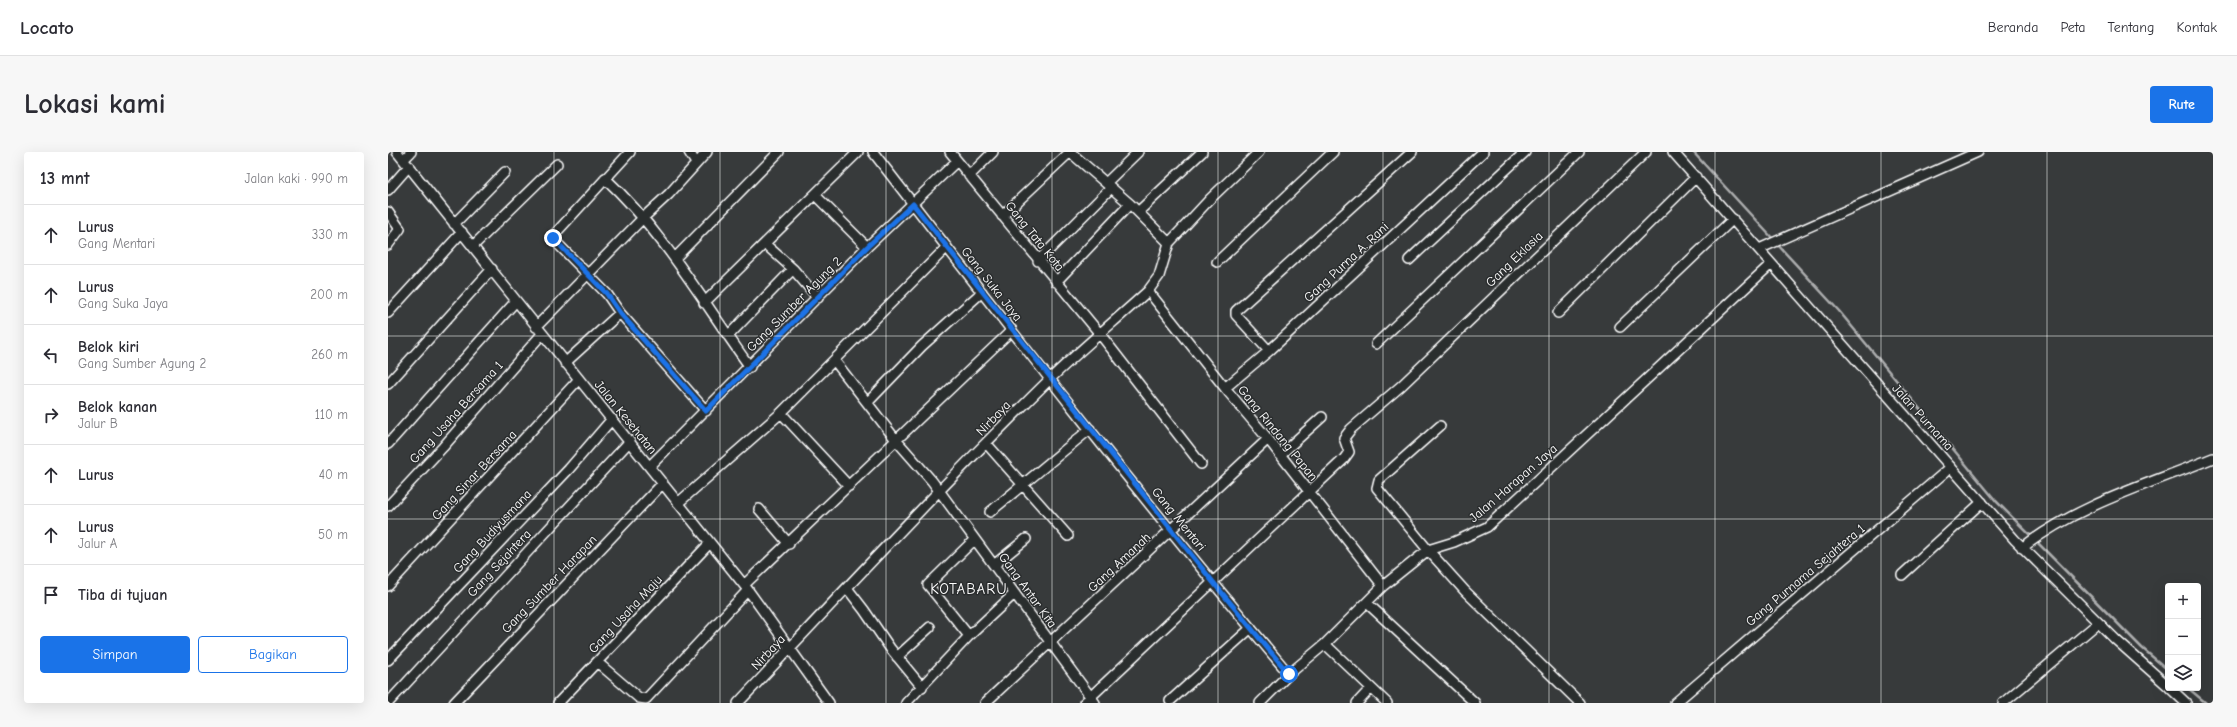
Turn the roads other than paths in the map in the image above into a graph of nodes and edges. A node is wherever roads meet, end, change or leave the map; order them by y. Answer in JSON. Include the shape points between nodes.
{"nodes":[{"id":1,"x":398,"y":152,"type":"edge"},
{"id":2,"x":412,"y":152,"type":"edge"},
{"id":3,"x":630,"y":152,"type":"edge"},
{"id":4,"x":689,"y":152,"type":"edge"},
{"id":5,"x":707,"y":152,"type":"edge"},
{"id":6,"x":779,"y":152,"type":"edge"},
{"id":7,"x":858,"y":152,"type":"edge"},
{"id":8,"x":873,"y":152,"type":"edge"},
{"id":9,"x":950,"y":152,"type":"edge"},
{"id":10,"x":993,"y":152,"type":"edge"},
{"id":11,"x":1138,"y":152,"type":"edge"},
{"id":12,"x":1202,"y":152,"type":"edge"},
{"id":13,"x":1260,"y":152,"type":"edge"},
{"id":14,"x":1333,"y":152,"type":"edge"},
{"id":15,"x":1412,"y":152,"type":"edge"},
{"id":16,"x":1483,"y":152,"type":"edge"},
{"id":17,"x":1524,"y":152,"type":"edge"},
{"id":18,"x":1579,"y":152,"type":"edge"},
{"id":19,"x":1646,"y":152,"type":"edge"},
{"id":20,"x":1673,"y":152,"type":"edge"},
{"id":21,"x":1978,"y":152,"type":"edge"},
{"id":22,"x":957,"y":161,"type":"junction"},
{"id":23,"x":407,"y":162,"type":"junction"},
{"id":24,"x":696,"y":163,"type":"junction"},
{"id":25,"x":557,"y":164,"type":"dead end"},
{"id":26,"x":505,"y":172,"type":"dead end"},
{"id":27,"x":969,"y":176,"type":"junction"},
{"id":28,"x":1696,"y":177,"type":"junction"},
{"id":29,"x":605,"y":178,"type":"junction"},
{"id":30,"x":1109,"y":185,"type":"junction"},
{"id":31,"x":388,"y":190,"type":"edge"},
{"id":32,"x":815,"y":195,"type":"junction"},
{"id":33,"x":913,"y":204,"type":"junction"},
{"id":34,"x":1130,"y":204,"type":"junction"},
{"id":35,"x":388,"y":212,"type":"edge"},
{"id":36,"x":1138,"y":212,"type":"junction"},
{"id":37,"x":1002,"y":216,"type":"junction"},
{"id":38,"x":643,"y":218,"type":"junction"},
{"id":39,"x":1733,"y":219,"type":"junction"},
{"id":40,"x":454,"y":224,"type":"junction"},
{"id":41,"x":462,"y":232,"type":"junction"},
{"id":42,"x":1169,"y":243,"type":"junction"},
{"id":43,"x":765,"y":244,"type":"junction"},
{"id":44,"x":388,"y":245,"type":"edge"},
{"id":45,"x":474,"y":245,"type":"junction"},
{"id":46,"x":867,"y":247,"type":"junction"},
{"id":47,"x":947,"y":247,"type":"junction"},
{"id":48,"x":1760,"y":249,"type":"junction"},
{"id":49,"x":675,"y":258,"type":"junction"},
{"id":50,"x":1409,"y":260,"type":"dead end"},
{"id":51,"x":1038,"y":261,"type":"junction"},
{"id":52,"x":1216,"y":262,"type":"dead end"},
{"id":53,"x":1771,"y":264,"type":"junction"},
{"id":54,"x":492,"y":269,"type":"junction"},
{"id":55,"x":793,"y":269,"type":"junction"},
{"id":56,"x":588,"y":275,"type":"junction"},
{"id":57,"x":1056,"y":282,"type":"junction"},
{"id":58,"x":982,"y":292,"type":"junction"},
{"id":59,"x":1151,"y":294,"type":"junction"},
{"id":60,"x":818,"y":298,"type":"junction"},
{"id":61,"x":516,"y":301,"type":"junction"},
{"id":62,"x":704,"y":303,"type":"junction"},
{"id":63,"x":388,"y":313,"type":"edge"},
{"id":64,"x":620,"y":313,"type":"junction"},
{"id":65,"x":1558,"y":313,"type":"dead end"},
{"id":66,"x":1620,"y":327,"type":"dead end"},
{"id":67,"x":1012,"y":330,"type":"junction"},
{"id":68,"x":539,"y":331,"type":"junction"},
{"id":69,"x":1100,"y":334,"type":"junction"},
{"id":70,"x":728,"y":336,"type":"junction"},
{"id":71,"x":1376,"y":344,"type":"dead end"},
{"id":72,"x":1269,"y":351,"type":"junction"},
{"id":73,"x":834,"y":360,"type":"junction"},
{"id":74,"x":565,"y":363,"type":"junction"},
{"id":75,"x":750,"y":366,"type":"junction"},
{"id":76,"x":1050,"y":379,"type":"junction"},
{"id":77,"x":579,"y":380,"type":"junction"},
{"id":78,"x":388,"y":384,"type":"edge"},
{"id":79,"x":1225,"y":388,"type":"junction"},
{"id":80,"x":868,"y":402,"type":"junction"},
{"id":81,"x":706,"y":411,"type":"junction"},
{"id":82,"x":781,"y":413,"type":"junction"},
{"id":83,"x":1322,"y":417,"type":"dead end"},
{"id":84,"x":612,"y":419,"type":"junction"},
{"id":85,"x":1440,"y":426,"type":"dead end"},
{"id":86,"x":1090,"y":429,"type":"junction"},
{"id":87,"x":1268,"y":439,"type":"junction"},
{"id":88,"x":896,"y":440,"type":"junction"},
{"id":89,"x":630,"y":441,"type":"junction"},
{"id":90,"x":388,"y":444,"type":"edge"},
{"id":91,"x":986,"y":444,"type":"junction"},
{"id":92,"x":1280,"y":455,"type":"junction"},
{"id":93,"x":2213,"y":458,"type":"edge"},
{"id":94,"x":1201,"y":464,"type":"dead end"},
{"id":95,"x":650,"y":466,"type":"junction"},
{"id":96,"x":1951,"y":467,"type":"junction"},
{"id":97,"x":663,"y":483,"type":"junction"},
{"id":98,"x":1022,"y":485,"type":"junction"},
{"id":99,"x":849,"y":486,"type":"junction"},
{"id":100,"x":939,"y":492,"type":"junction"},
{"id":101,"x":1309,"y":492,"type":"junction"},
{"id":102,"x":1982,"y":502,"type":"junction"},
{"id":103,"x":678,"y":503,"type":"junction"},
{"id":104,"x":388,"y":506,"type":"edge"},
{"id":105,"x":759,"y":509,"type":"dead end"},
{"id":106,"x":990,"y":512,"type":"dead end"},
{"id":107,"x":1172,"y":531,"type":"junction"},
{"id":108,"x":1068,"y":536,"type":"dead end"},
{"id":109,"x":1026,"y":538,"type":"dead end"},
{"id":110,"x":974,"y":540,"type":"junction"},
{"id":111,"x":710,"y":543,"type":"junction"},
{"id":112,"x":789,"y":544,"type":"junction"},
{"id":113,"x":2022,"y":547,"type":"junction"},
{"id":114,"x":1428,"y":550,"type":"junction"},
{"id":115,"x":994,"y":565,"type":"junction"},
{"id":116,"x":1902,"y":575,"type":"dead end"},
{"id":117,"x":1213,"y":582,"type":"junction"},
{"id":118,"x":388,"y":586,"type":"edge"},
{"id":119,"x":1382,"y":586,"type":"junction"},
{"id":120,"x":746,"y":588,"type":"junction"},
{"id":121,"x":847,"y":588,"type":"junction"},
{"id":122,"x":1014,"y":594,"type":"junction"},
{"id":123,"x":1367,"y":603,"type":"junction"},
{"id":124,"x":2098,"y":623,"type":"junction"},
{"id":125,"x":930,"y":627,"type":"dead end"},
{"id":126,"x":1251,"y":628,"type":"junction"},
{"id":127,"x":969,"y":636,"type":"junction"},
{"id":128,"x":1050,"y":644,"type":"junction"},
{"id":129,"x":1325,"y":644,"type":"junction"},
{"id":130,"x":790,"y":648,"type":"junction"},
{"id":131,"x":898,"y":657,"type":"junction"},
{"id":132,"x":388,"y":660,"type":"edge"},
{"id":133,"x":597,"y":662,"type":"junction"},
{"id":134,"x":1289,"y":674,"type":"junction"},
{"id":135,"x":2165,"y":683,"type":"edge"},
{"id":136,"x":922,"y":687,"type":"junction"},
{"id":137,"x":1371,"y":688,"type":"junction"},
{"id":138,"x":2173,"y":691,"type":"edge"},
{"id":139,"x":1090,"y":701,"type":"edge"},
{"id":140,"x":1170,"y":701,"type":"dead end"},
{"id":141,"x":1575,"y":701,"type":"edge"},
{"id":142,"x":388,"y":703,"type":"edge"},
{"id":143,"x":454,"y":703,"type":"edge"},
{"id":144,"x":558,"y":703,"type":"edge"},
{"id":145,"x":738,"y":703,"type":"edge"},
{"id":146,"x":830,"y":703,"type":"edge"},
{"id":147,"x":906,"y":703,"type":"edge"},
{"id":148,"x":985,"y":703,"type":"edge"},
{"id":149,"x":1260,"y":703,"type":"edge"},
{"id":150,"x":1357,"y":703,"type":"edge"},
{"id":151,"x":1387,"y":703,"type":"edge"},
{"id":152,"x":1475,"y":703,"type":"edge"},
{"id":153,"x":1675,"y":703,"type":"edge"},
{"id":154,"x":2003,"y":703,"type":"edge"},
{"id":155,"x":2186,"y":703,"type":"edge"}],
"edges":[{"from":1,"to":23,"type":"street","name":"Jalan Kesehatan"},
{"from":2,"to":23,"type":"street"},
{"from":3,"to":29,"type":"street"},
{"from":4,"to":24,"type":"street"},
{"from":5,"to":24,"type":"street","name":"Gang Usaha Bersama 1"},
{"from":6,"to":49,"type":"street"},
{"from":7,"to":32,"type":"street"},
{"from":8,"to":33,"type":"street","name":"Gang Suka Jaya"},
{"from":9,"to":22,"type":"street","name":"Gang Tata Kota"},
{"from":10,"to":27,"type":"street"},
{"from":11,"to":30,"type":"street"},
{"from":12,"to":36,"type":"street"},
{"from":13,"to":42,"type":"street","name":"Nirbaya"},
{"from":14,"to":52,"type":"street"},
{"from":15,"to":72,"type":"street","via":[[1236,311],[1236,315]]},
{"from":16,"to":72,"type":"street","name":"Gang Purna A. Rani"},
{"from":17,"to":50,"type":"street"},
{"from":18,"to":71,"type":"street"},
{"from":19,"to":101,"type":"street","name":"Gang Eklasia","via":[[1401,386],[1345,435],[1344,442],[1348,454]]},
{"from":20,"to":28,"type":"street","name":"Jalan Purnama"},
{"from":21,"to":48,"type":"street"},
{"from":22,"to":27,"type":"street","name":"Gang Tata Kota"},
{"from":22,"to":33,"type":"street","name":"Gang Sumber Agung 2"},
{"from":23,"to":31,"type":"street"},
{"from":23,"to":40,"type":"street","name":"Jalan Kesehatan"},
{"from":24,"to":38,"type":"street","name":"Gang Usaha Bersama 1","via":[[669,194]]},
{"from":25,"to":45,"type":"street"},
{"from":26,"to":40,"type":"street"},
{"from":27,"to":37,"type":"street","name":"Gang Tata Kota"},
{"from":28,"to":39,"type":"street","name":"Jalan Purnama"},
{"from":28,"to":65,"type":"street"},
{"from":29,"to":38,"type":"street"},
{"from":29,"to":56,"type":"street","via":[[553,236]]},
{"from":30,"to":34,"type":"street"},
{"from":30,"to":37,"type":"street","via":[[1070,152]]},
{"from":30,"to":51,"type":"street"},
{"from":32,"to":43,"type":"street"},
{"from":32,"to":46,"type":"street"},
{"from":33,"to":46,"type":"street","name":"Gang Sumber Agung 2"},
{"from":33,"to":47,"type":"street","name":"Gang Suka Jaya"},
{"from":34,"to":36,"type":"street"},
{"from":34,"to":57,"type":"street"},
{"from":35,"to":44,"type":"street","via":[[400,229]]},
{"from":36,"to":42,"type":"street"},
{"from":37,"to":51,"type":"street","name":"Gang Tata Kota"},
{"from":38,"to":49,"type":"street"},
{"from":38,"to":56,"type":"street","name":"Gang Usaha Bersama 1"},
{"from":39,"to":48,"type":"street","name":"Jalan Purnama"},
{"from":39,"to":66,"type":"street"},
{"from":40,"to":41,"type":"street","name":"Jalan Kesehatan"},
{"from":41,"to":45,"type":"street","name":"Jalan Kesehatan"},
{"from":41,"to":63,"type":"street"},
{"from":42,"to":59,"type":"street","name":"Nirbaya"},
{"from":43,"to":55,"type":"street"},
{"from":43,"to":62,"type":"street"},
{"from":45,"to":54,"type":"street","name":"Jalan Kesehatan"},
{"from":46,"to":60,"type":"street","name":"Gang Sumber Agung 2"},
{"from":47,"to":58,"type":"street","name":"Gang Suka Jaya"},
{"from":47,"to":73,"type":"street"},
{"from":48,"to":53,"type":"street","name":"Jalan Purnama"},
{"from":49,"to":62,"type":"street","via":[[696,285]]},
{"from":51,"to":57,"type":"street","name":"Gang Tata Kota"},
{"from":53,"to":96,"type":"street","name":"Jalan Purnama"},
{"from":53,"to":114,"type":"street","name":"Jalan Harapan Jaya","via":[[1487,527]]},
{"from":54,"to":61,"type":"street","name":"Jalan Kesehatan"},
{"from":54,"to":78,"type":"street"},
{"from":55,"to":60,"type":"street"},
{"from":55,"to":70,"type":"street"},
{"from":56,"to":64,"type":"street","via":[[607,294]]},
{"from":56,"to":68,"type":"street","name":"Gang Usaha Bersama 1"},
{"from":57,"to":69,"type":"street","name":"Gang Tata Kota"},
{"from":58,"to":67,"type":"street","name":"Gang Suka Jaya"},
{"from":58,"to":80,"type":"street","via":[[922,346]]},
{"from":59,"to":69,"type":"street","name":"Nirbaya"},
{"from":59,"to":79,"type":"street","name":"Gang Rindang Papan"},
{"from":60,"to":75,"type":"street","name":"Gang Sumber Agung 2"},
{"from":61,"to":68,"type":"street","name":"Jalan Kesehatan"},
{"from":61,"to":90,"type":"street"},
{"from":62,"to":70,"type":"street"},
{"from":64,"to":74,"type":"street"},
{"from":64,"to":81,"type":"street"},
{"from":67,"to":76,"type":"street","name":"Gang Suka Jaya"},
{"from":67,"to":88,"type":"street"},
{"from":68,"to":74,"type":"street","name":"Jalan Kesehatan"},
{"from":68,"to":104,"type":"street","name":"Gang Usaha Bersama 1","via":[[443,447]]},
{"from":69,"to":76,"type":"street","name":"Nirbaya"},
{"from":69,"to":94,"type":"street","name":"Gang Tata Kota"},
{"from":70,"to":75,"type":"street"},
{"from":72,"to":79,"type":"street","name":"Gang Purna A. Rani"},
{"from":73,"to":80,"type":"street","name":"Gang Antar Kita"},
{"from":73,"to":82,"type":"street"},
{"from":74,"to":77,"type":"street","name":"Jalan Kesehatan"},
{"from":75,"to":81,"type":"street","name":"Gang Sumber Agung 2"},
{"from":76,"to":86,"type":"street","name":"Gang Mentari"},
{"from":76,"to":91,"type":"street","name":"Nirbaya"},
{"from":77,"to":84,"type":"street","name":"Jalan Kesehatan"},
{"from":77,"to":118,"type":"street","name":"Gang Sinar Bersama"},
{"from":79,"to":87,"type":"street","name":"Gang Rindang Papan"},
{"from":80,"to":88,"type":"street","name":"Gang Antar Kita"},
{"from":81,"to":95,"type":"street","name":"Gang Sumber Agung 2"},
{"from":82,"to":99,"type":"street"},
{"from":82,"to":103,"type":"street"},
{"from":83,"to":92,"type":"street"},
{"from":84,"to":89,"type":"street","name":"Jalan Kesehatan"},
{"from":84,"to":132,"type":"street","name":"Gang Budiyusmana"},
{"from":85,"to":114,"type":"street","via":[[1379,480],[1377,485]]},
{"from":86,"to":98,"type":"street"},
{"from":86,"to":107,"type":"street","name":"Gang Mentari"},
{"from":87,"to":92,"type":"street","name":"Gang Rindang Papan"},
{"from":87,"to":107,"type":"street","name":"Gang Amanah"},
{"from":88,"to":99,"type":"street"},
{"from":88,"to":100,"type":"street","name":"Gang Antar Kita","via":[[922,468]]},
{"from":89,"to":95,"type":"street","name":"Jalan Kesehatan"},
{"from":89,"to":142,"type":"street","name":"Gang Sejahtera"},
{"from":91,"to":98,"type":"street"},
{"from":91,"to":100,"type":"street","name":"Nirbaya"},
{"from":92,"to":101,"type":"street","name":"Gang Rindang Papan"},
{"from":93,"to":113,"type":"street","via":[[2087,509],[2041,533]]},
{"from":95,"to":97,"type":"street","name":"Jalan Kesehatan"},
{"from":96,"to":102,"type":"street","name":"Jalan Purnama"},
{"from":96,"to":153,"type":"street","name":"Gang Purnama Sejahtera 1"},
{"from":97,"to":103,"type":"street","name":"Jalan Kesehatan"},
{"from":97,"to":143,"type":"street","name":"Gang Sumber Harapan"},
{"from":98,"to":106,"type":"street"},
{"from":98,"to":108,"type":"street"},
{"from":99,"to":112,"type":"street"},
{"from":100,"to":110,"type":"street","name":"Gang Antar Kita"},
{"from":100,"to":121,"type":"street","name":"Nirbaya"},
{"from":101,"to":117,"type":"street"},
{"from":101,"to":119,"type":"street","name":"Gang Rindang Papan"},
{"from":102,"to":113,"type":"street","name":"Jalan Purnama"},
{"from":102,"to":116,"type":"street"},
{"from":103,"to":111,"type":"street","name":"Jalan Kesehatan"},
{"from":105,"to":112,"type":"street"},
{"from":107,"to":117,"type":"street","name":"Gang Mentari"},
{"from":107,"to":128,"type":"street","name":"Gang Amanah"},
{"from":109,"to":115,"type":"street"},
{"from":110,"to":115,"type":"street","name":"Gang Antar Kita"},
{"from":110,"to":127,"type":"street","via":[[928,585]]},
{"from":111,"to":120,"type":"street","name":"Jalan Kesehatan"},
{"from":111,"to":133,"type":"street","name":"Gang Usaha Maju"},
{"from":112,"to":120,"type":"street"},
{"from":113,"to":124,"type":"street","name":"Jalan Purnama"},
{"from":114,"to":119,"type":"street","name":"Jalan Harapan Jaya"},
{"from":114,"to":141,"type":"street","via":[[1465,591]]},
{"from":115,"to":122,"type":"street","name":"Gang Antar Kita"},
{"from":117,"to":126,"type":"street","name":"Gang Mentari"},
{"from":117,"to":139,"type":"street"},
{"from":119,"to":123,"type":"street","name":"Jalan Harapan Jaya"},
{"from":120,"to":130,"type":"street","name":"Jalan Kesehatan"},
{"from":120,"to":133,"type":"street","via":[[646,699],[639,698]]},
{"from":121,"to":130,"type":"street","name":"Nirbaya"},
{"from":121,"to":131,"type":"street"},
{"from":122,"to":127,"type":"street"},
{"from":122,"to":128,"type":"street","name":"Gang Antar Kita"},
{"from":123,"to":129,"type":"street","name":"Jalan Harapan Jaya"},
{"from":123,"to":152,"type":"street"},
{"from":124,"to":135,"type":"street","name":"Jalan Purnama"},
{"from":124,"to":154,"type":"street"},
{"from":125,"to":131,"type":"street"},
{"from":126,"to":134,"type":"street","name":"Gang Mentari"},
{"from":126,"to":140,"type":"street"},
{"from":127,"to":136,"type":"street"},
{"from":128,"to":139,"type":"street","name":"Gang Antar Kita"},
{"from":128,"to":148,"type":"street","name":"Gang Amanah"},
{"from":129,"to":134,"type":"street","name":"Jalan Harapan Jaya"},
{"from":129,"to":137,"type":"street"},
{"from":130,"to":145,"type":"street","name":"Nirbaya"},
{"from":130,"to":146,"type":"street","name":"Jalan Kesehatan"},
{"from":131,"to":136,"type":"street"},
{"from":133,"to":144,"type":"street","name":"Gang Usaha Maju"},
{"from":134,"to":149,"type":"street","name":"Jalan Harapan Jaya"},
{"from":136,"to":147,"type":"street"},
{"from":137,"to":150,"type":"street"},
{"from":137,"to":151,"type":"street"},
{"from":138,"to":155,"type":"street","name":"Jalan Purnama"}]}
